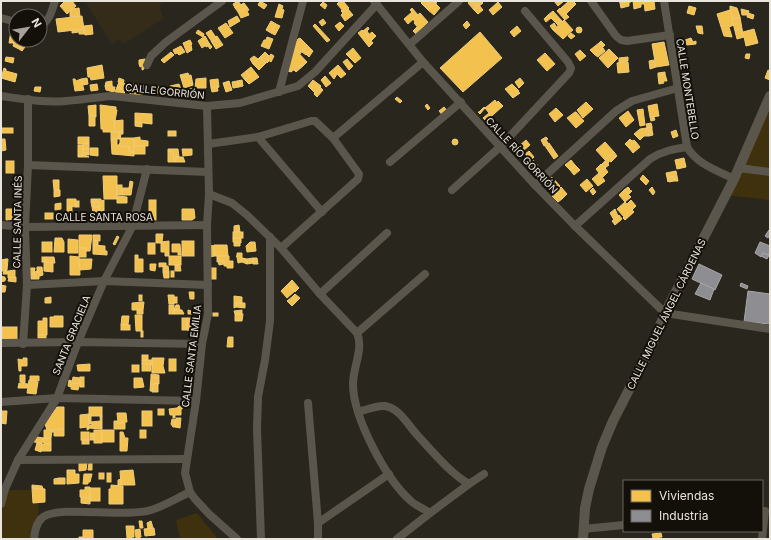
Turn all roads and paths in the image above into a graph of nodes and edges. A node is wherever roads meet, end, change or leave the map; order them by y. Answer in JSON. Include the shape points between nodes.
{"nodes":[{"id":1,"x":55,"y":1,"type":"edge"},
{"id":2,"x":222,"y":1,"type":"edge"},
{"id":3,"x":303,"y":1,"type":"edge"},
{"id":4,"x":460,"y":1,"type":"edge"},
{"id":5,"x":591,"y":1,"type":"edge"},
{"id":6,"x":664,"y":1,"type":"edge"},
{"id":7,"x":375,"y":3,"type":"edge"},
{"id":8,"x":525,"y":11,"type":"dead end"},
{"id":9,"x":48,"y":20,"type":"edge"},
{"id":10,"x":670,"y":35,"type":"junction"},
{"id":11,"x":410,"y":44,"type":"junction"},
{"id":12,"x":423,"y":62,"type":"junction"},
{"id":13,"x":147,"y":65,"type":"dead end"},
{"id":14,"x":678,"y":88,"type":"junction"},
{"id":15,"x":279,"y":92,"type":"junction"},
{"id":16,"x":1,"y":96,"type":"edge"},
{"id":17,"x":770,"y":96,"type":"edge"},
{"id":18,"x":28,"y":100,"type":"junction"},
{"id":19,"x":461,"y":102,"type":"junction"},
{"id":20,"x":206,"y":106,"type":"junction"},
{"id":21,"x":767,"y":110,"type":"edge"},
{"id":22,"x":258,"y":137,"type":"junction"},
{"id":23,"x":333,"y":138,"type":"junction"},
{"id":24,"x":208,"y":144,"type":"junction"},
{"id":25,"x":501,"y":146,"type":"junction"},
{"id":26,"x":687,"y":147,"type":"junction"},
{"id":27,"x":390,"y":162,"type":"dead end"},
{"id":28,"x":28,"y":165,"type":"junction"},
{"id":29,"x":739,"y":168,"type":"junction"},
{"id":30,"x":147,"y":169,"type":"junction"},
{"id":31,"x":208,"y":172,"type":"junction"},
{"id":32,"x":770,"y":172,"type":"edge"},
{"id":33,"x":734,"y":179,"type":"junction"},
{"id":34,"x":535,"y":185,"type":"junction"},
{"id":35,"x":452,"y":190,"type":"dead end"},
{"id":36,"x":209,"y":194,"type":"junction"},
{"id":37,"x":322,"y":212,"type":"junction"},
{"id":38,"x":206,"y":225,"type":"junction"},
{"id":39,"x":1,"y":226,"type":"edge"},
{"id":40,"x":575,"y":226,"type":"junction"},
{"id":41,"x":25,"y":227,"type":"junction"},
{"id":42,"x":132,"y":227,"type":"junction"},
{"id":43,"x":387,"y":233,"type":"dead end"},
{"id":44,"x":270,"y":237,"type":"junction"},
{"id":45,"x":281,"y":248,"type":"junction"},
{"id":46,"x":424,"y":274,"type":"dead end"},
{"id":47,"x":104,"y":281,"type":"junction"},
{"id":48,"x":208,"y":284,"type":"junction"},
{"id":49,"x":27,"y":285,"type":"junction"},
{"id":50,"x":320,"y":294,"type":"junction"},
{"id":51,"x":665,"y":313,"type":"junction"},
{"id":52,"x":770,"y":329,"type":"edge"},
{"id":53,"x":358,"y":333,"type":"junction"},
{"id":54,"x":78,"y":342,"type":"junction"},
{"id":55,"x":1,"y":343,"type":"edge"},
{"id":56,"x":23,"y":344,"type":"junction"},
{"id":57,"x":202,"y":344,"type":"junction"},
{"id":58,"x":57,"y":398,"type":"junction"},
{"id":59,"x":196,"y":401,"type":"junction"},
{"id":60,"x":1,"y":402,"type":"edge"},
{"id":61,"x":308,"y":403,"type":"dead end"},
{"id":62,"x":358,"y":412,"type":"junction"},
{"id":63,"x":186,"y":459,"type":"junction"},
{"id":64,"x":18,"y":460,"type":"junction"},
{"id":65,"x":388,"y":474,"type":"junction"},
{"id":66,"x":484,"y":474,"type":"dead end"},
{"id":67,"x":469,"y":484,"type":"junction"},
{"id":68,"x":190,"y":492,"type":"junction"},
{"id":69,"x":1,"y":504,"type":"edge"},
{"id":70,"x":766,"y":511,"type":"edge"},
{"id":71,"x":430,"y":513,"type":"junction"},
{"id":72,"x":318,"y":523,"type":"junction"},
{"id":73,"x":623,"y":525,"type":"edge"},
{"id":74,"x":583,"y":534,"type":"edge"},
{"id":75,"x":34,"y":539,"type":"edge"},
{"id":76,"x":237,"y":539,"type":"edge"},
{"id":77,"x":261,"y":539,"type":"edge"},
{"id":78,"x":318,"y":539,"type":"edge"},
{"id":79,"x":396,"y":539,"type":"edge"},
{"id":80,"x":762,"y":539,"type":"edge"}],
"edges":[{"from":1,"to":9,"type":"street"},
{"from":2,"to":13,"type":"street","via":[[158,49]]},
{"from":3,"to":15,"type":"street"},
{"from":4,"to":11,"type":"street"},
{"from":5,"to":10,"type":"street","via":[[621,40]]},
{"from":6,"to":10,"type":"street","name":"CALLE MONTEBELLO"},
{"from":7,"to":11,"type":"street","name":"CALLE RÍO GORRIÓN"},
{"from":7,"to":15,"type":"street","name":"CALLE GORRIÓN","via":[[310,76],[298,86]]},
{"from":8,"to":25,"type":"street","via":[[571,68]]},
{"from":10,"to":14,"type":"street","name":"CALLE MONTEBELLO"},
{"from":11,"to":12,"type":"street","name":"CALLE RÍO GORRIÓN"},
{"from":12,"to":19,"type":"street","name":"CALLE RÍO GORRIÓN"},
{"from":12,"to":23,"type":"street"},
{"from":14,"to":26,"type":"street","name":"CALLE MONTEBELLO"},
{"from":14,"to":34,"type":"street","via":[[632,100],[624,105]]},
{"from":15,"to":20,"type":"street","name":"CALLE GORRIÓN","via":[[240,103]]},
{"from":16,"to":18,"type":"street","name":"CALLE GORRIÓN"},
{"from":17,"to":21,"type":"street","name":"CALLE MIGUEL ÁNGEL CÁRDENAS"},
{"from":18,"to":20,"type":"street","name":"CALLE GORRIÓN","via":[[49,102],[112,96]]},
{"from":18,"to":28,"type":"street","name":"CALLE SANTA INÉS"},
{"from":19,"to":25,"type":"street","name":"CALLE RÍO GORRIÓN"},
{"from":19,"to":27,"type":"street"},
{"from":20,"to":24,"type":"street","name":"CALLE SANTA EMILIA"},
{"from":21,"to":29,"type":"street","name":"CALLE MIGUEL ÁNGEL CÁRDENAS"},
{"from":22,"to":23,"type":"street","via":[[315,121]]},
{"from":22,"to":24,"type":"street"},
{"from":22,"to":37,"type":"street"},
{"from":23,"to":37,"type":"street","via":[[360,177]]},
{"from":24,"to":31,"type":"street","name":"CALLE SANTA EMILIA"},
{"from":25,"to":34,"type":"street","name":"CALLE RÍO GORRIÓN"},
{"from":25,"to":35,"type":"street"},
{"from":26,"to":33,"type":"street","name":"CALLE MONTEBELLO","via":[[695,159]]},
{"from":26,"to":40,"type":"street","via":[[670,149],[650,158]]},
{"from":28,"to":30,"type":"street"},
{"from":28,"to":41,"type":"street","name":"CALLE SANTA INÉS"},
{"from":29,"to":32,"type":"street"},
{"from":29,"to":33,"type":"street","name":"CALLE MIGUEL ÁNGEL CÁRDENAS"},
{"from":30,"to":31,"type":"street"},
{"from":30,"to":42,"type":"street","name":"SANTA GRACIELA"},
{"from":31,"to":36,"type":"street","name":"CALLE SANTA EMILIA"},
{"from":33,"to":51,"type":"street","name":"CALLE MIGUEL ÁNGEL CÁRDENAS"},
{"from":34,"to":40,"type":"street","name":"CALLE RÍO GORRIÓN"},
{"from":36,"to":38,"type":"street","name":"CALLE SANTA EMILIA"},
{"from":36,"to":44,"type":"street","via":[[232,203]]},
{"from":37,"to":45,"type":"street"},
{"from":38,"to":42,"type":"street","name":"CALLE SANTA ROSA"},
{"from":38,"to":48,"type":"street","name":"CALLE SANTA EMILIA"},
{"from":39,"to":41,"type":"street","name":"CALLE SANTA ROSA"},
{"from":40,"to":51,"type":"street","name":"CALLE RÍO GORRIÓN"},
{"from":41,"to":42,"type":"street","name":"CALLE SANTA ROSA"},
{"from":41,"to":49,"type":"street","name":"CALLE SANTA INÉS"},
{"from":42,"to":47,"type":"street","name":"SANTA GRACIELA"},
{"from":43,"to":50,"type":"street"},
{"from":44,"to":45,"type":"street"},
{"from":44,"to":77,"type":"street","via":[[270,321],[258,397],[256,429]]},
{"from":45,"to":50,"type":"street"},
{"from":46,"to":53,"type":"street"},
{"from":47,"to":48,"type":"street"},
{"from":47,"to":49,"type":"street"},
{"from":47,"to":54,"type":"street","name":"SANTA GRACIELA"},
{"from":48,"to":57,"type":"street","name":"CALLE SANTA EMILIA","via":[[208,314]]},
{"from":49,"to":56,"type":"street","name":"CALLE SANTA INÉS"},
{"from":50,"to":53,"type":"street"},
{"from":51,"to":52,"type":"street"},
{"from":51,"to":74,"type":"street","name":"CALLE MIGUEL ÁNGEL CÁRDENAS","via":[[602,447],[589,489]]},
{"from":53,"to":62,"type":"street","via":[[360,340],[353,385]]},
{"from":54,"to":56,"type":"street"},
{"from":54,"to":57,"type":"street"},
{"from":54,"to":58,"type":"street","name":"SANTA GRACIELA"},
{"from":55,"to":56,"type":"street"},
{"from":57,"to":59,"type":"street","name":"CALLE SANTA EMILIA"},
{"from":58,"to":59,"type":"street"},
{"from":58,"to":60,"type":"street"},
{"from":58,"to":64,"type":"street","name":"SANTA GRACIELA"},
{"from":59,"to":63,"type":"street","name":"CALLE SANTA EMILIA"},
{"from":61,"to":72,"type":"street"},
{"from":62,"to":65,"type":"street"},
{"from":62,"to":67,"type":"street","via":[[380,406],[392,409],[457,476]]},
{"from":63,"to":64,"type":"street"},
{"from":63,"to":68,"type":"street","name":"CALLE SANTA EMILIA","via":[[185,474]]},
{"from":64,"to":69,"type":"street","name":"SANTA GRACIELA"},
{"from":65,"to":71,"type":"street","via":[[412,501]]},
{"from":65,"to":72,"type":"street"},
{"from":66,"to":67,"type":"street"},
{"from":67,"to":71,"type":"street"},
{"from":68,"to":75,"type":"street","via":[[151,510],[127,513],[50,514],[38,523]]},
{"from":68,"to":76,"type":"street","name":"CALLE SANTA EMILIA","via":[[209,514]]},
{"from":70,"to":80,"type":"street"},
{"from":71,"to":79,"type":"street"},
{"from":72,"to":78,"type":"street"},
{"from":73,"to":74,"type":"street"}]}
